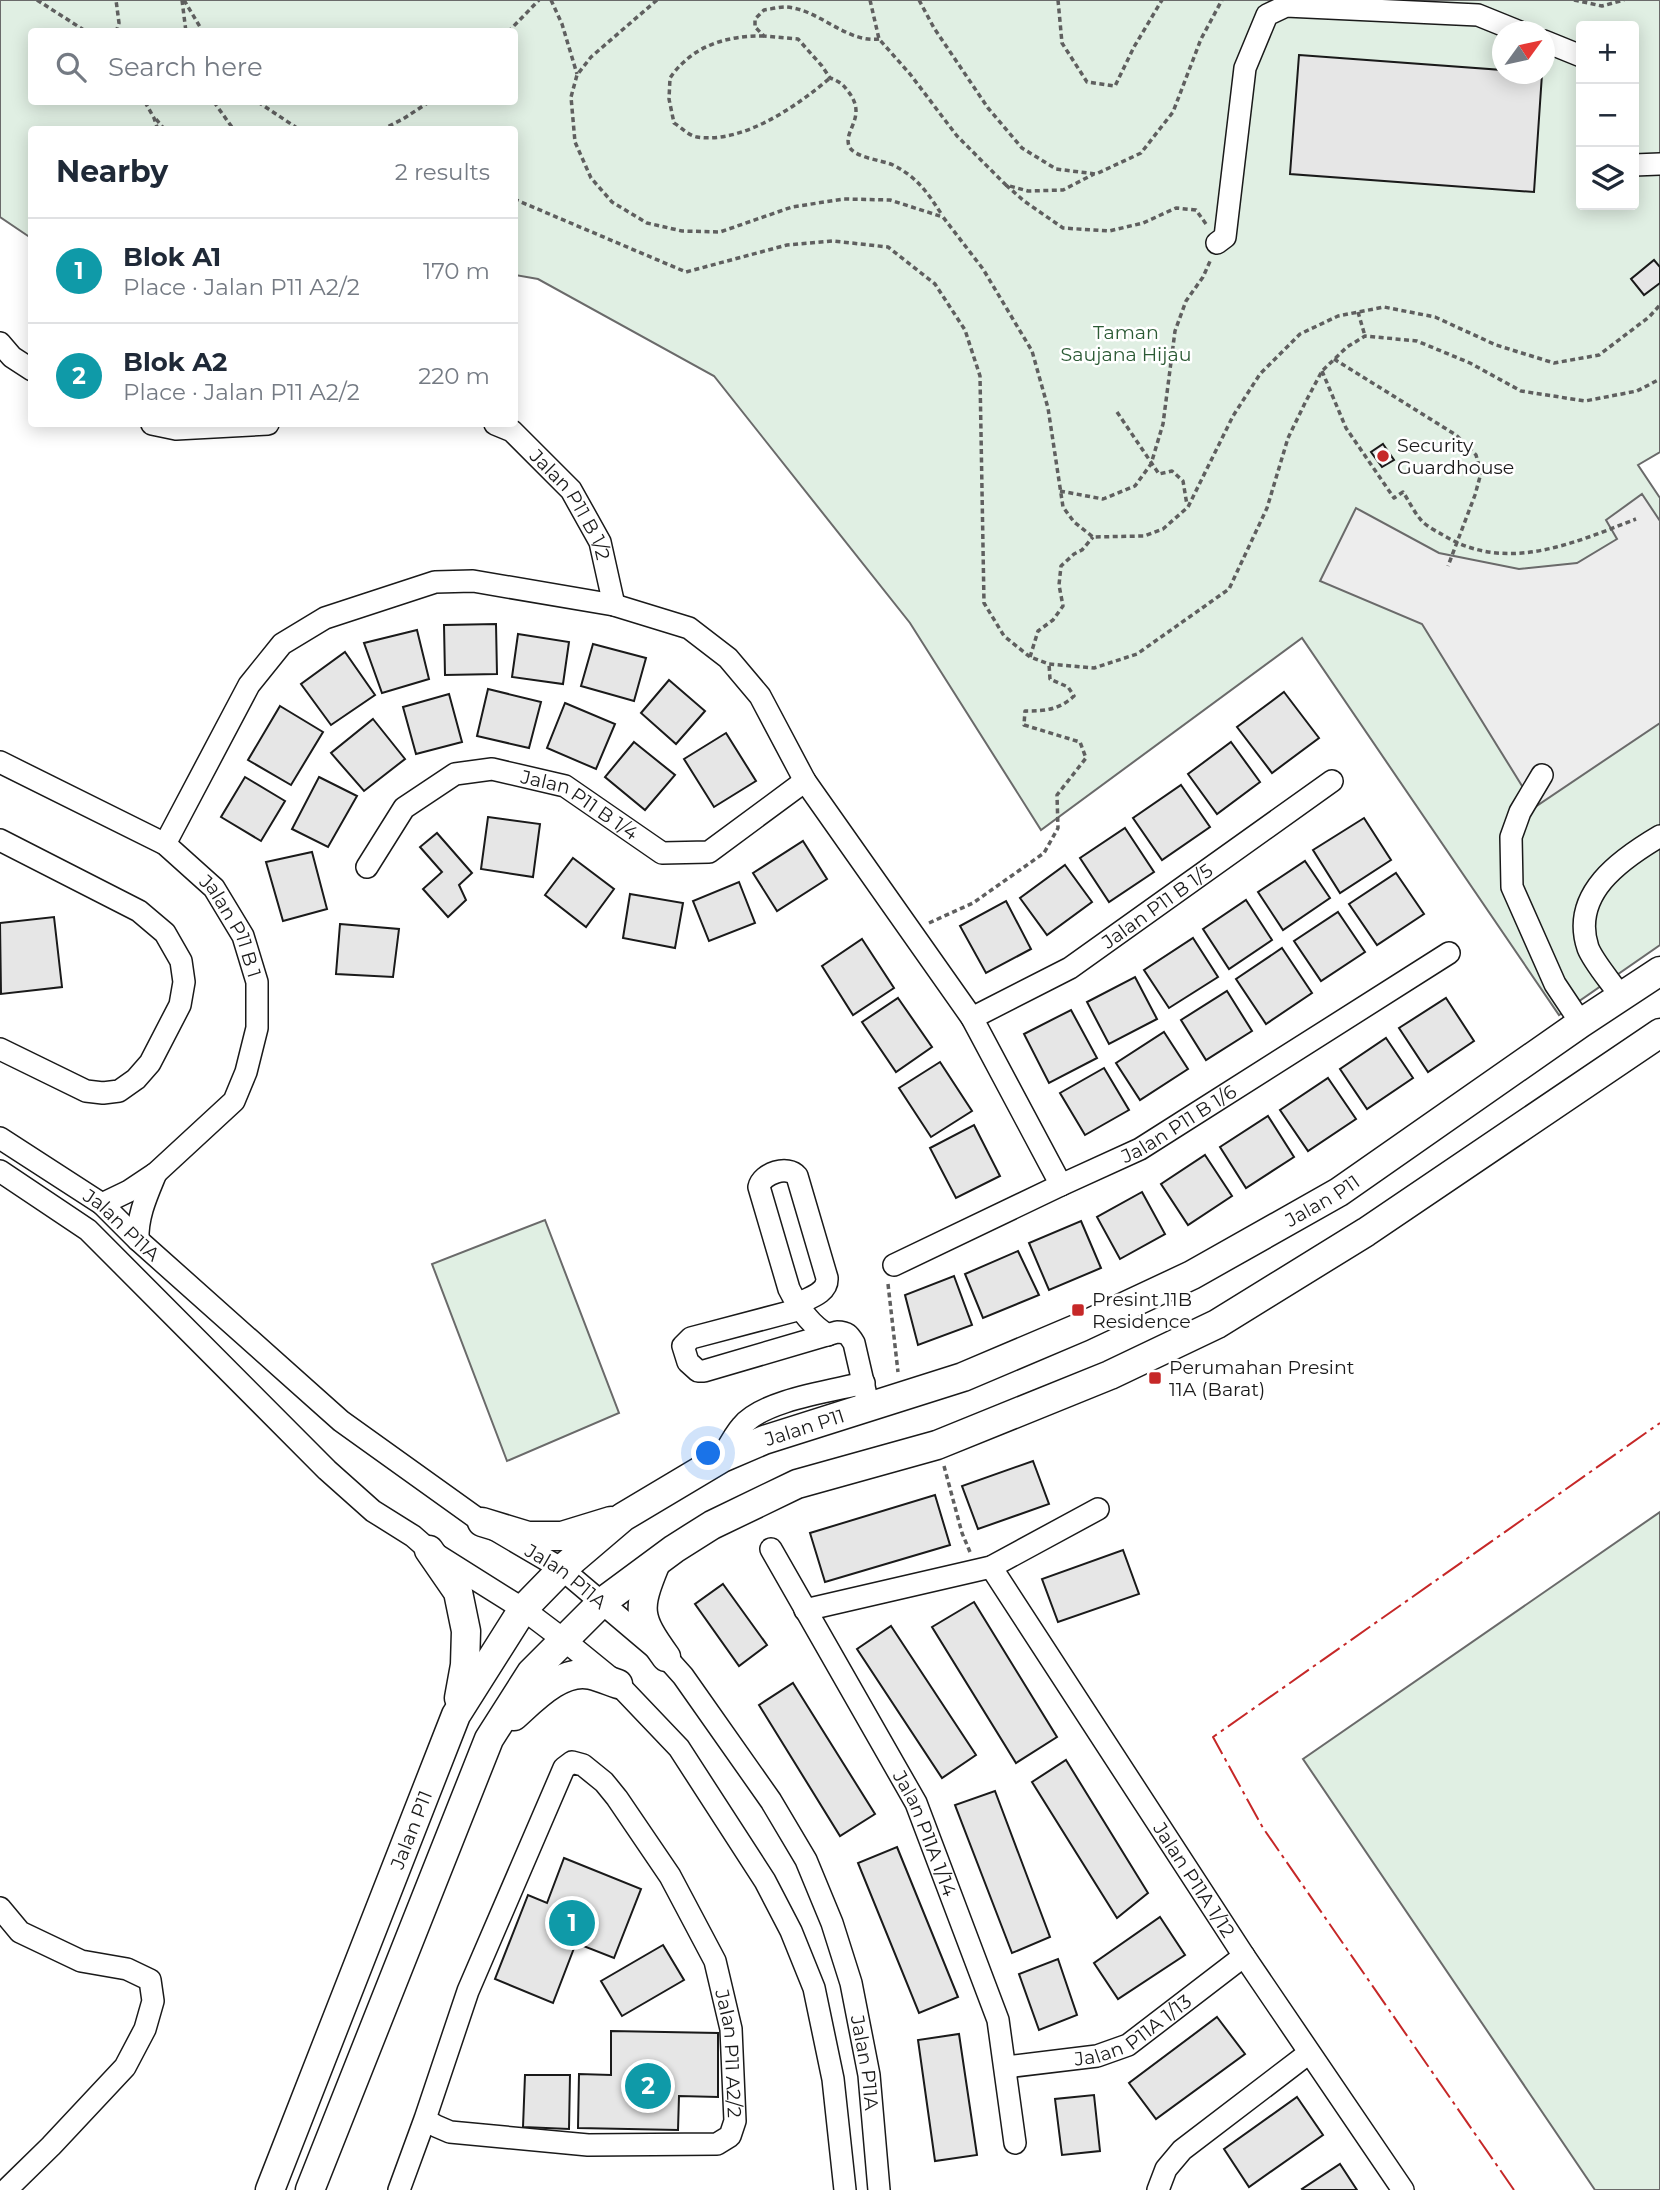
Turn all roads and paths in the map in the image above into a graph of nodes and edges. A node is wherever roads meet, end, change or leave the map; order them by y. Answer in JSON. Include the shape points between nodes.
{"nodes":[{"id":1,"x":37,"y":0,"type":"edge"},
{"id":2,"x":116,"y":0,"type":"edge"},
{"id":3,"x":183,"y":0,"type":"edge"},
{"id":4,"x":539,"y":0,"type":"edge"},
{"id":5,"x":551,"y":0,"type":"edge"},
{"id":6,"x":657,"y":0,"type":"edge"},
{"id":7,"x":870,"y":0,"type":"edge"},
{"id":8,"x":919,"y":0,"type":"edge"},
{"id":9,"x":1058,"y":0,"type":"edge"},
{"id":10,"x":1162,"y":0,"type":"edge"},
{"id":11,"x":1222,"y":0,"type":"edge"},
{"id":12,"x":1574,"y":0,"type":"edge"},
{"id":13,"x":1624,"y":0,"type":"edge"},
{"id":14,"x":1493,"y":21,"type":"edge"},
{"id":15,"x":81,"y":28,"type":"edge"},
{"id":16,"x":117,"y":28,"type":"edge"},
{"id":17,"x":186,"y":28,"type":"edge"},
{"id":18,"x":200,"y":28,"type":"edge"},
{"id":19,"x":512,"y":28,"type":"edge"},
{"id":20,"x":764,"y":36,"type":"junction"},
{"id":21,"x":879,"y":39,"type":"junction"},
{"id":22,"x":1555,"y":45,"type":"edge"},
{"id":23,"x":1576,"y":54,"type":"edge"},
{"id":24,"x":577,"y":75,"type":"junction"},
{"id":25,"x":830,"y":78,"type":"junction"},
{"id":26,"x":147,"y":105,"type":"edge"},
{"id":27,"x":216,"y":105,"type":"edge"},
{"id":28,"x":262,"y":105,"type":"edge"},
{"id":29,"x":424,"y":105,"type":"edge"},
{"id":30,"x":154,"y":118,"type":"junction"},
{"id":31,"x":157,"y":126,"type":"edge"},
{"id":32,"x":161,"y":126,"type":"edge"},
{"id":33,"x":231,"y":126,"type":"edge"},
{"id":34,"x":294,"y":126,"type":"edge"},
{"id":35,"x":389,"y":126,"type":"edge"},
{"id":36,"x":1660,"y":163,"type":"edge"},
{"id":37,"x":1639,"y":165,"type":"edge"},
{"id":38,"x":1096,"y":174,"type":"junction"},
{"id":39,"x":1006,"y":185,"type":"junction"},
{"id":40,"x":518,"y":201,"type":"edge"},
{"id":41,"x":943,"y":217,"type":"junction"},
{"id":42,"x":1217,"y":243,"type":"junction"},
{"id":43,"x":1660,"y":305,"type":"edge"},
{"id":44,"x":1358,"y":312,"type":"junction"},
{"id":45,"x":1365,"y":336,"type":"junction"},
{"id":46,"x":0,"y":343,"type":"edge"},
{"id":47,"x":1334,"y":359,"type":"junction"},
{"id":48,"x":28,"y":367,"type":"edge"},
{"id":49,"x":1322,"y":371,"type":"junction"},
{"id":50,"x":1660,"y":379,"type":"edge"},
{"id":51,"x":1117,"y":412,"type":"dead end"},
{"id":52,"x":166,"y":427,"type":"edge"},
{"id":53,"x":213,"y":427,"type":"edge"},
{"id":54,"x":502,"y":427,"type":"edge"},
{"id":55,"x":1151,"y":464,"type":"junction"},
{"id":56,"x":1060,"y":491,"type":"junction"},
{"id":57,"x":1188,"y":507,"type":"junction"},
{"id":58,"x":1636,"y":519,"type":"dead end"},
{"id":59,"x":1093,"y":537,"type":"junction"},
{"id":60,"x":1456,"y":543,"type":"junction"},
{"id":61,"x":1448,"y":566,"type":"dead end"},
{"id":62,"x":614,"y":605,"type":"junction"},
{"id":63,"x":1030,"y":657,"type":"junction"},
{"id":64,"x":1049,"y":664,"type":"junction"},
{"id":65,"x":0,"y":762,"type":"edge"},
{"id":66,"x":1542,"y":775,"type":"dead end"},
{"id":67,"x":1332,"y":780,"type":"dead end"},
{"id":68,"x":805,"y":781,"type":"junction"},
{"id":69,"x":1660,"y":836,"type":"edge"},
{"id":70,"x":0,"y":840,"type":"edge"},
{"id":71,"x":166,"y":844,"type":"junction"},
{"id":72,"x":367,"y":867,"type":"dead end"},
{"id":73,"x":911,"y":931,"type":"junction"},
{"id":74,"x":1449,"y":953,"type":"dead end"},
{"id":75,"x":1660,"y":971,"type":"edge"},
{"id":76,"x":1621,"y":997,"type":"junction"},
{"id":77,"x":972,"y":1018,"type":"junction"},
{"id":78,"x":1581,"y":1023,"type":"junction"},
{"id":79,"x":1660,"y":1033,"type":"edge"},
{"id":80,"x":0,"y":1049,"type":"edge"},
{"id":81,"x":0,"y":1138,"type":"edge"},
{"id":82,"x":0,"y":1171,"type":"edge"},
{"id":83,"x":156,"y":1173,"type":"junction"},
{"id":84,"x":1061,"y":1185,"type":"junction"},
{"id":85,"x":102,"y":1204,"type":"junction"},
{"id":86,"x":138,"y":1240,"type":"junction"},
{"id":87,"x":894,"y":1265,"type":"joint"},
{"id":88,"x":799,"y":1307,"type":"junction"},
{"id":89,"x":828,"y":1335,"type":"junction"},
{"id":90,"x":799,"y":1343,"type":"junction"},
{"id":91,"x":898,"y":1372,"type":"dead end"},
{"id":92,"x":866,"y":1395,"type":"junction"},
{"id":93,"x":937,"y":1445,"type":"junction"},
{"id":94,"x":1098,"y":1509,"type":"dead end"},
{"id":95,"x":623,"y":1517,"type":"junction"},
{"id":96,"x":482,"y":1522,"type":"junction"},
{"id":97,"x":771,"y":1549,"type":"dead end"},
{"id":98,"x":429,"y":1550,"type":"junction"},
{"id":99,"x":655,"y":1565,"type":"junction"},
{"id":100,"x":562,"y":1569,"type":"junction"},
{"id":101,"x":984,"y":1569,"type":"junction"},
{"id":102,"x":601,"y":1602,"type":"junction"},
{"id":103,"x":523,"y":1609,"type":"junction"},
{"id":104,"x":805,"y":1610,"type":"junction"},
{"id":105,"x":564,"y":1640,"type":"junction"},
{"id":106,"x":666,"y":1657,"type":"junction"},
{"id":107,"x":618,"y":1684,"type":"junction"},
{"id":108,"x":456,"y":1715,"type":"junction"},
{"id":109,"x":489,"y":1739,"type":"junction"},
{"id":110,"x":0,"y":1908,"type":"edge"},
{"id":111,"x":1244,"y":1956,"type":"junction"},
{"id":112,"x":1309,"y":2053,"type":"junction"},
{"id":113,"x":1006,"y":2067,"type":"junction"},
{"id":114,"x":425,"y":2119,"type":"junction"},
{"id":115,"x":1015,"y":2143,"type":"dead end"},
{"id":116,"x":6,"y":2190,"type":"edge"},
{"id":117,"x":270,"y":2190,"type":"edge"},
{"id":118,"x":310,"y":2190,"type":"edge"},
{"id":119,"x":399,"y":2190,"type":"edge"},
{"id":120,"x":845,"y":2190,"type":"edge"},
{"id":121,"x":878,"y":2190,"type":"edge"},
{"id":122,"x":1158,"y":2190,"type":"edge"},
{"id":123,"x":1403,"y":2190,"type":"edge"}],
"edges":[{"from":1,"to":15,"type":"path"},
{"from":2,"to":16,"type":"path"},
{"from":3,"to":17,"type":"path"},
{"from":3,"to":18,"type":"path"},
{"from":4,"to":19,"type":"path"},
{"from":5,"to":24,"type":"path"},
{"from":6,"to":24,"type":"path","via":[[591,57]]},
{"from":7,"to":21,"type":"path"},
{"from":8,"to":38,"type":"path","via":[[988,108],[1022,148],[1056,169]]},
{"from":9,"to":10,"type":"path","via":[[1062,43],[1087,82],[1115,86]]},
{"from":11,"to":38,"type":"path","via":[[1201,39],[1173,112],[1141,153]]},
{"from":12,"to":13,"type":"path","via":[[1602,6]]},
{"from":14,"to":42,"type":"street","via":[[1478,15],[1286,6],[1267,15],[1245,68],[1225,237]]},
{"from":20,"to":21,"type":"path","via":[[755,27],[755,19],[764,10],[787,7],[865,41]]},
{"from":20,"to":25,"type":"path","via":[[798,39]]},
{"from":20,"to":25,"type":"path","via":[[743,35],[686,59],[670,78],[674,122],[695,137],[744,132],[780,115]]},
{"from":21,"to":39,"type":"path","via":[[957,136]]},
{"from":22,"to":23,"type":"street"},
{"from":24,"to":41,"type":"path","via":[[571,97],[575,142],[591,178],[612,202],[647,223],[682,231],[720,232],[792,207],[844,199],[890,200]]},
{"from":25,"to":41,"type":"path","via":[[850,93],[858,111],[850,148],[911,175]]},
{"from":26,"to":30,"type":"path"},
{"from":27,"to":33,"type":"path"},
{"from":28,"to":34,"type":"path"},
{"from":29,"to":35,"type":"path"},
{"from":30,"to":31,"type":"path"},
{"from":30,"to":32,"type":"path"},
{"from":36,"to":37,"type":"street"},
{"from":38,"to":39,"type":"path","via":[[1063,190],[1028,191]]},
{"from":39,"to":42,"type":"path","via":[[1063,228],[1109,231],[1176,208],[1196,210]]},
{"from":40,"to":63,"type":"path","via":[[687,272],[787,245],[833,241],[888,247],[936,284],[965,330],[980,376],[984,603],[1004,636]]},
{"from":41,"to":56,"type":"path","via":[[983,269],[1032,351],[1048,408]]},
{"from":42,"to":55,"type":"path","via":[[1175,331],[1163,424]]},
{"from":43,"to":44,"type":"path","via":[[1599,355],[1554,363],[1496,345],[1435,317],[1384,307]]},
{"from":44,"to":45,"type":"path"},
{"from":44,"to":57,"type":"path","via":[[1300,334],[1260,374],[1233,416]]},
{"from":45,"to":47,"type":"path"},
{"from":45,"to":50,"type":"path","via":[[1417,341],[1521,390],[1585,401],[1637,391]]},
{"from":46,"to":48,"type":"street"},
{"from":47,"to":49,"type":"path"},
{"from":47,"to":60,"type":"path","via":[[1456,435],[1476,455],[1480,472],[1475,495]]},
{"from":49,"to":60,"type":"path","via":[[1346,428],[1394,498],[1403,492],[1422,522]]},
{"from":49,"to":64,"type":"path","via":[[1287,438],[1266,508],[1229,589],[1137,654],[1094,668]]},
{"from":51,"to":55,"type":"path"},
{"from":52,"to":53,"type":"street"},
{"from":54,"to":62,"type":"street","name":"Jalan P11 B 1/2","via":[[512,431],[571,490],[600,542]]},
{"from":55,"to":56,"type":"path","via":[[1135,486],[1103,499]]},
{"from":55,"to":57,"type":"path","via":[[1159,474],[1172,471],[1183,481]]},
{"from":56,"to":59,"type":"path","via":[[1063,507]]},
{"from":57,"to":59,"type":"path","via":[[1163,529],[1144,536]]},
{"from":58,"to":60,"type":"path","via":[[1538,553],[1491,552]]},
{"from":59,"to":63,"type":"path","via":[[1061,566],[1063,606],[1038,631]]},
{"from":60,"to":61,"type":"path"},
{"from":62,"to":68,"type":"street","via":[[690,628],[728,658],[760,696]]},
{"from":62,"to":71,"type":"street","via":[[473,581],[435,582],[325,618],[282,644],[249,685]]},
{"from":63,"to":64,"type":"path"},
{"from":64,"to":73,"type":"path","via":[[1050,679],[1068,687],[1074,696],[1063,706],[1025,711],[1024,725],[1080,742],[1086,758],[1057,795],[1058,828],[1044,853],[972,903]]},
{"from":65,"to":71,"type":"street","name":"Jalan P11 B 1"},
{"from":66,"to":78,"type":"street","via":[[1511,837],[1512,887],[1555,984]]},
{"from":67,"to":77,"type":"street","name":"Jalan P11 B 1/5","via":[[1070,968]]},
{"from":68,"to":72,"type":"street","name":"Jalan P11 B 1/4","via":[[709,852],[662,853],[565,786],[492,769],[455,774],[404,808]]},
{"from":68,"to":73,"type":"street"},
{"from":69,"to":76,"type":"street","via":[[1630,853],[1601,880],[1587,910],[1589,950]]},
{"from":70,"to":80,"type":"street","via":[[139,911],[164,933],[181,961],[184,982],[180,1005],[150,1063],[119,1091],[86,1091]]},
{"from":71,"to":83,"type":"street","name":"Jalan P11 B 1","via":[[214,888],[243,936],[257,982],[257,1028],[234,1101]]},
{"from":73,"to":77,"type":"street"},
{"from":74,"to":84,"type":"street","name":"Jalan P11 B 1/6","via":[[1140,1149]]},
{"from":75,"to":76,"type":"main road","name":"Jalan P11"},
{"from":76,"to":78,"type":"main road","name":"Jalan P11"},
{"from":77,"to":84,"type":"street"},
{"from":78,"to":92,"type":"main road","name":"Jalan P11","via":[[1339,1192],[1192,1276],[963,1377]]},
{"from":79,"to":93,"type":"main road","name":"Jalan P11","via":[[1366,1232],[1217,1324],[1110,1375]]},
{"from":81,"to":85,"type":"street","name":"Jalan P11A"},
{"from":82,"to":98,"type":"street","name":"Jalan P11A","via":[[88,1230],[327,1470],[373,1511]]},
{"from":83,"to":85,"type":"street","name":"Jalan P11 B 1"},
{"from":83,"to":86,"type":"street","name":"Jalan P11 B 1","via":[[140,1215]]},
{"from":84,"to":87,"type":"street","name":"Jalan P11 B 1/6"},
{"from":85,"to":86,"type":"street","name":"Jalan P11A"},
{"from":86,"to":96,"type":"street","name":"Jalan P11A","via":[[341,1421]]},
{"from":87,"to":91,"type":"path","via":[[887,1285]]},
{"from":88,"to":88,"type":"street","via":[[789,1289],[759,1187],[764,1177],[788,1170],[797,1176],[827,1278],[824,1290]]},
{"from":88,"to":89,"type":"street"},
{"from":88,"to":90,"type":"street","via":[[803,1335]]},
{"from":88,"to":90,"type":"street","via":[[691,1338],[683,1346],[688,1362],[698,1371]]},
{"from":89,"to":90,"type":"street"},
{"from":89,"to":92,"type":"street","via":[[849,1335]]},
{"from":92,"to":95,"type":"main road","name":"Jalan P11","via":[[722,1458]]},
{"from":93,"to":99,"type":"main road","name":"Jalan P11","via":[[797,1484],[712,1525]]},
{"from":93,"to":101,"type":"path","via":[[962,1533]]},
{"from":94,"to":101,"type":"street"},
{"from":95,"to":96,"type":"main road","via":[[562,1536],[528,1536]]},
{"from":95,"to":100,"type":"main road","name":"Jalan P11"},
{"from":96,"to":100,"type":"street","name":"Jalan P11A"},
{"from":97,"to":104,"type":"street","name":"Jalan P11A 1/14"},
{"from":98,"to":103,"type":"street","name":"Jalan P11A"},
{"from":98,"to":108,"type":"main road","via":[[458,1592],[466,1631]]},
{"from":99,"to":102,"type":"main road","name":"Jalan P11"},
{"from":99,"to":106,"type":"main road","via":[[643,1596],[642,1616]]},
{"from":100,"to":102,"type":"street","name":"Jalan P11A"},
{"from":100,"to":103,"type":"main road","name":"Jalan P11"},
{"from":101,"to":104,"type":"street"},
{"from":101,"to":111,"type":"street","name":"Jalan P11A 1/12"},
{"from":102,"to":105,"type":"main road","name":"Jalan P11"},
{"from":102,"to":106,"type":"street","name":"Jalan P11A"},
{"from":103,"to":105,"type":"street","name":"Jalan P11A"},
{"from":103,"to":108,"type":"main road","name":"Jalan P11"},
{"from":104,"to":113,"type":"street","name":"Jalan P11A 1/14","via":[[916,1803],[998,2020]]},
{"from":105,"to":107,"type":"street","name":"Jalan P11A"},
{"from":105,"to":109,"type":"main road","name":"Jalan P11","via":[[531,1673]]},
{"from":106,"to":121,"type":"street","name":"Jalan P11A","via":[[771,1801],[806,1860],[832,1923],[851,1983],[869,2075]]},
{"from":107,"to":109,"type":"main road","via":[[589,1674],[566,1677],[538,1695]]},
{"from":107,"to":120,"type":"street","name":"Jalan P11A","via":[[679,1748],[765,1881],[791,1931],[814,1988],[830,2066]]},
{"from":108,"to":117,"type":"main road","name":"Jalan P11"},
{"from":109,"to":118,"type":"main road","name":"Jalan P11"},
{"from":110,"to":116,"type":"street","via":[[20,1931],[81,1961],[127,1969],[150,1980],[153,2000],[145,2029],[125,2067]]},
{"from":111,"to":112,"type":"street","name":"Jalan P11A 1/12"},
{"from":111,"to":113,"type":"street","name":"Jalan P11A 1/13","via":[[1128,2045],[1097,2056]]},
{"from":112,"to":122,"type":"street","via":[[1182,2150],[1166,2169]]},
{"from":112,"to":123,"type":"street","name":"Jalan P11A 1/12"},
{"from":113,"to":115,"type":"street","name":"Jalan P11A 1/14"},
{"from":114,"to":114,"type":"street","name":"Jalan P11 A2/2","via":[[450,2132],[588,2145],[717,2144],[730,2136],[735,2121],[731,2029],[715,1961],[670,1876],[617,1798],[583,1765],[572,1762],[564,1768],[468,1991]]},
{"from":114,"to":119,"type":"street"}]}
